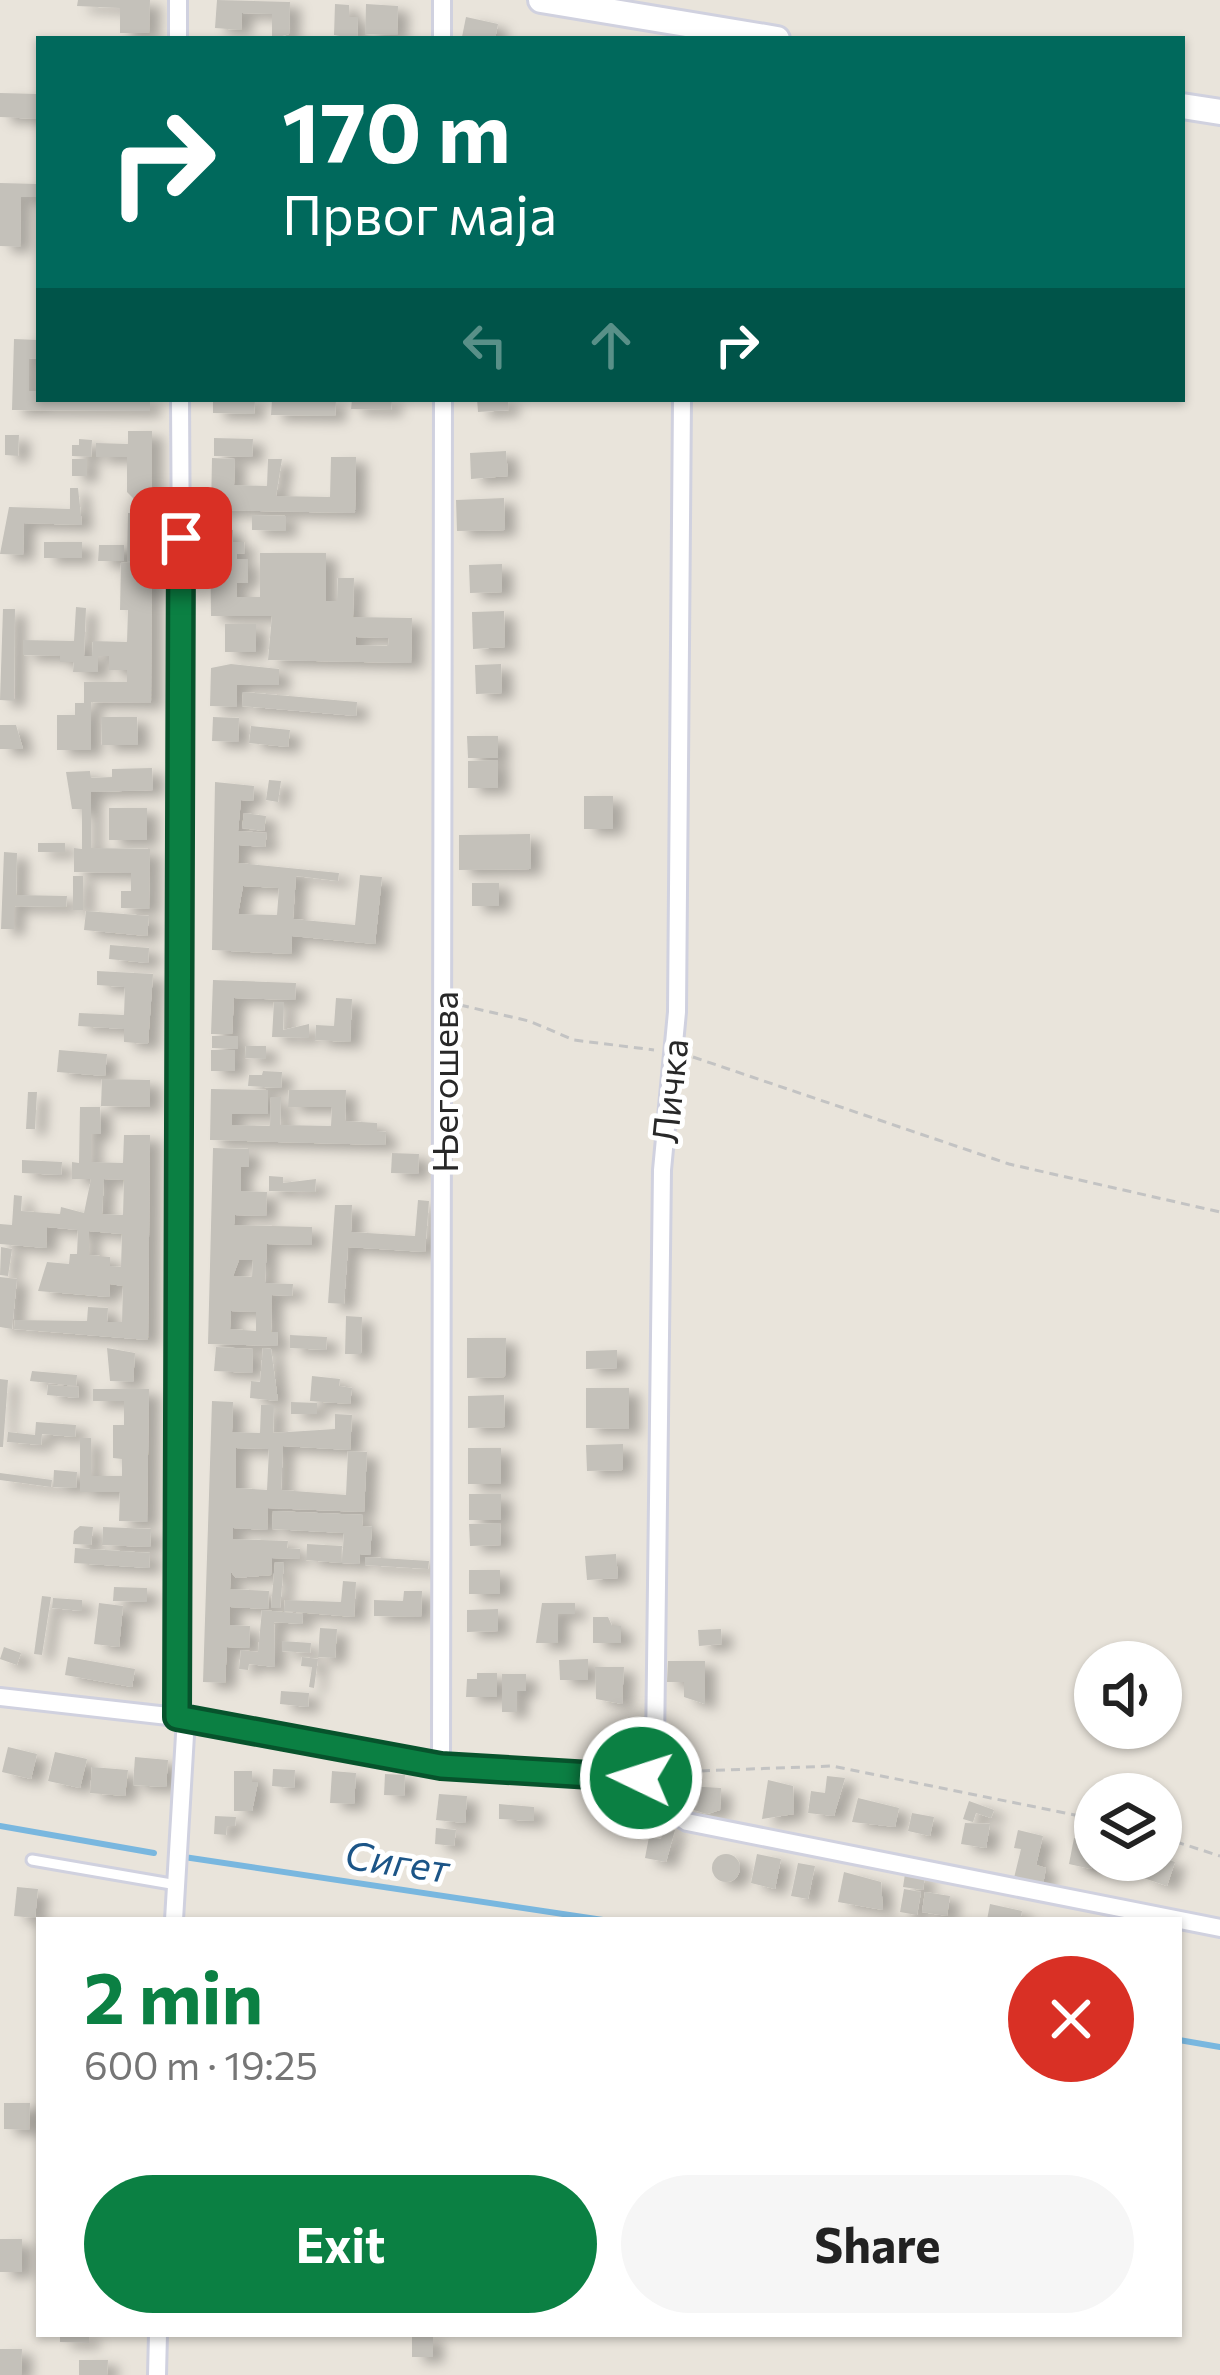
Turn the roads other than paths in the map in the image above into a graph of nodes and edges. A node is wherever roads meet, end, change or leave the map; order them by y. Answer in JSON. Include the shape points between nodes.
{"nodes":[{"id":1,"x":178,"y":0,"type":"edge"},
{"id":2,"x":442,"y":0,"type":"edge"},
{"id":3,"x":541,"y":0,"type":"edge"},
{"id":4,"x":685,"y":31,"type":"edge"},
{"id":5,"x":178,"y":36,"type":"edge"},
{"id":6,"x":442,"y":36,"type":"edge"},
{"id":7,"x":742,"y":36,"type":"edge"},
{"id":8,"x":1185,"y":106,"type":"edge"},
{"id":9,"x":1220,"y":112,"type":"edge"},
{"id":10,"x":180,"y":402,"type":"edge"},
{"id":11,"x":443,"y":402,"type":"edge"},
{"id":12,"x":682,"y":402,"type":"edge"},
{"id":13,"x":0,"y":1697,"type":"edge"},
{"id":14,"x":182,"y":1717,"type":"junction"},
{"id":15,"x":441,"y":1766,"type":"junction"},
{"id":16,"x":646,"y":1772,"type":"junction"},
{"id":17,"x":32,"y":1860,"type":"dead end"},
{"id":18,"x":177,"y":1885,"type":"junction"},
{"id":19,"x":174,"y":1917,"type":"edge"},
{"id":20,"x":1165,"y":1917,"type":"edge"},
{"id":21,"x":1182,"y":1920,"type":"edge"},
{"id":22,"x":1220,"y":1928,"type":"edge"},
{"id":23,"x":158,"y":2337,"type":"edge"},
{"id":24,"x":157,"y":2375,"type":"edge"}],
"edges":[{"from":1,"to":5,"type":"street"},
{"from":2,"to":6,"type":"street"},
{"from":3,"to":4,"type":"street"},
{"from":4,"to":7,"type":"street"},
{"from":8,"to":9,"type":"street"},
{"from":10,"to":14,"type":"street"},
{"from":11,"to":15,"type":"street","name":"Његошева"},
{"from":12,"to":16,"type":"street","name":"Личка","via":[[674,1052],[662,1170]]},
{"from":13,"to":14,"type":"street"},
{"from":14,"to":15,"type":"street"},
{"from":14,"to":18,"type":"street"},
{"from":15,"to":16,"type":"street"},
{"from":16,"to":20,"type":"street","via":[[643,1793],[688,1822]]},
{"from":17,"to":18,"type":"lane"},
{"from":18,"to":19,"type":"street"},
{"from":21,"to":22,"type":"street"},
{"from":23,"to":24,"type":"street"}]}
